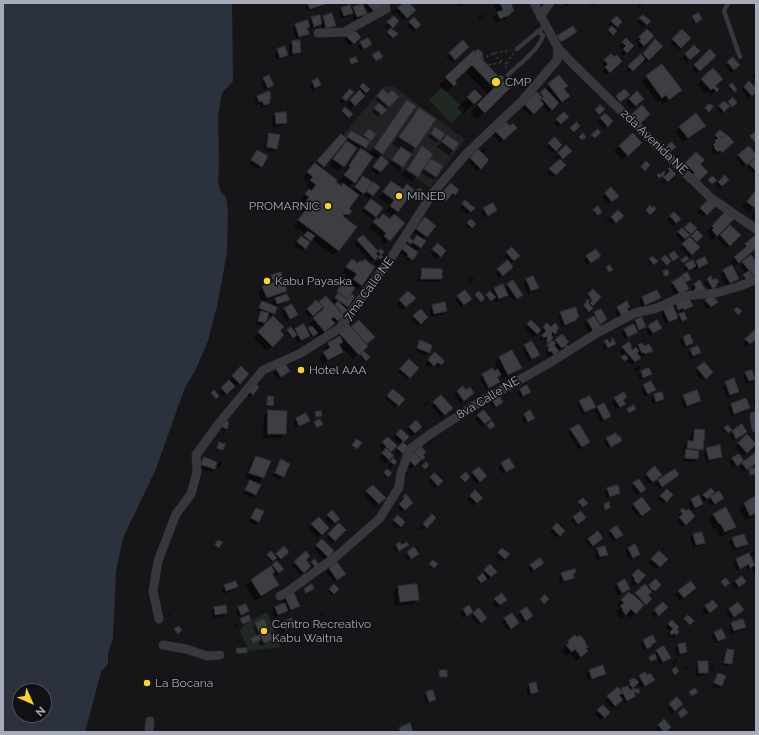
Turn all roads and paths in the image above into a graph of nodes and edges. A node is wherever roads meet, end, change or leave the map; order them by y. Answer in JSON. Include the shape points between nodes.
{"nodes":[{"id":1,"x":385,"y":3,"type":"edge"},
{"id":2,"x":534,"y":3,"type":"edge"},
{"id":3,"x":550,"y":3,"type":"edge"},
{"id":4,"x":728,"y":3,"type":"edge"},
{"id":5,"x":540,"y":16,"type":"junction"},
{"id":6,"x":542,"y":28,"type":"junction"},
{"id":7,"x":318,"y":33,"type":"dead end"},
{"id":8,"x":558,"y":48,"type":"junction"},
{"id":9,"x":517,"y":49,"type":"joint"},
{"id":10,"x":494,"y":53,"type":"junction"},
{"id":11,"x":740,"y":57,"type":"dead end"},
{"id":12,"x":482,"y":59,"type":"dead end"},
{"id":13,"x":557,"y":60,"type":"junction"},
{"id":14,"x":502,"y":62,"type":"junction"},
{"id":15,"x":572,"y":63,"type":"junction"},
{"id":16,"x":506,"y":64,"type":"dead end"},
{"id":17,"x":489,"y":65,"type":"dead end"},
{"id":18,"x":508,"y":75,"type":"dead end"},
{"id":19,"x":756,"y":229,"type":"edge"},
{"id":20,"x":756,"y":280,"type":"edge"},
{"id":21,"x":756,"y":416,"type":"edge"},
{"id":22,"x":756,"y":428,"type":"edge"},
{"id":23,"x":280,"y":596,"type":"dead end"},
{"id":24,"x":159,"y":619,"type":"dead end"},
{"id":25,"x":163,"y":646,"type":"dead end"},
{"id":26,"x":220,"y":655,"type":"dead end"},
{"id":27,"x":150,"y":721,"type":"dead end"},
{"id":28,"x":149,"y":732,"type":"edge"}],
"edges":[{"from":1,"to":7,"type":"street","via":[[386,9],[344,32]]},
{"from":2,"to":5,"type":"street","name":"2da Avenida NE"},
{"from":3,"to":5,"type":"street"},
{"from":4,"to":11,"type":"lane","via":[[724,11]]},
{"from":5,"to":6,"type":"street","name":"2da Avenida NE"},
{"from":6,"to":8,"type":"street","name":"2da Avenida NE"},
{"from":6,"to":9,"type":"lane"},
{"from":6,"to":18,"type":"lane","via":[[541,41]]},
{"from":8,"to":13,"type":"street"},
{"from":8,"to":15,"type":"street","name":"2da Avenida NE"},
{"from":9,"to":10,"type":"path"},
{"from":10,"to":12,"type":"path"},
{"from":10,"to":14,"type":"path"},
{"from":13,"to":15,"type":"street"},
{"from":13,"to":24,"type":"street","name":"7ma Calle NE","via":[[522,101],[467,153],[432,194],[393,255],[340,328],[301,353],[263,370],[196,455],[195,484],[176,514],[158,561],[153,591]]},
{"from":14,"to":16,"type":"path"},
{"from":14,"to":17,"type":"path"},
{"from":15,"to":19,"type":"street","name":"2da Avenida NE","via":[[711,198]]},
{"from":20,"to":23,"type":"street","name":"8va Calle NE","via":[[716,293],[683,296],[658,308],[635,314],[597,333],[432,433],[410,449],[398,487],[380,518],[337,556]]},
{"from":21,"to":22,"type":"street"},
{"from":25,"to":26,"type":"street","via":[[186,649],[207,656]]},
{"from":27,"to":28,"type":"street"}]}
